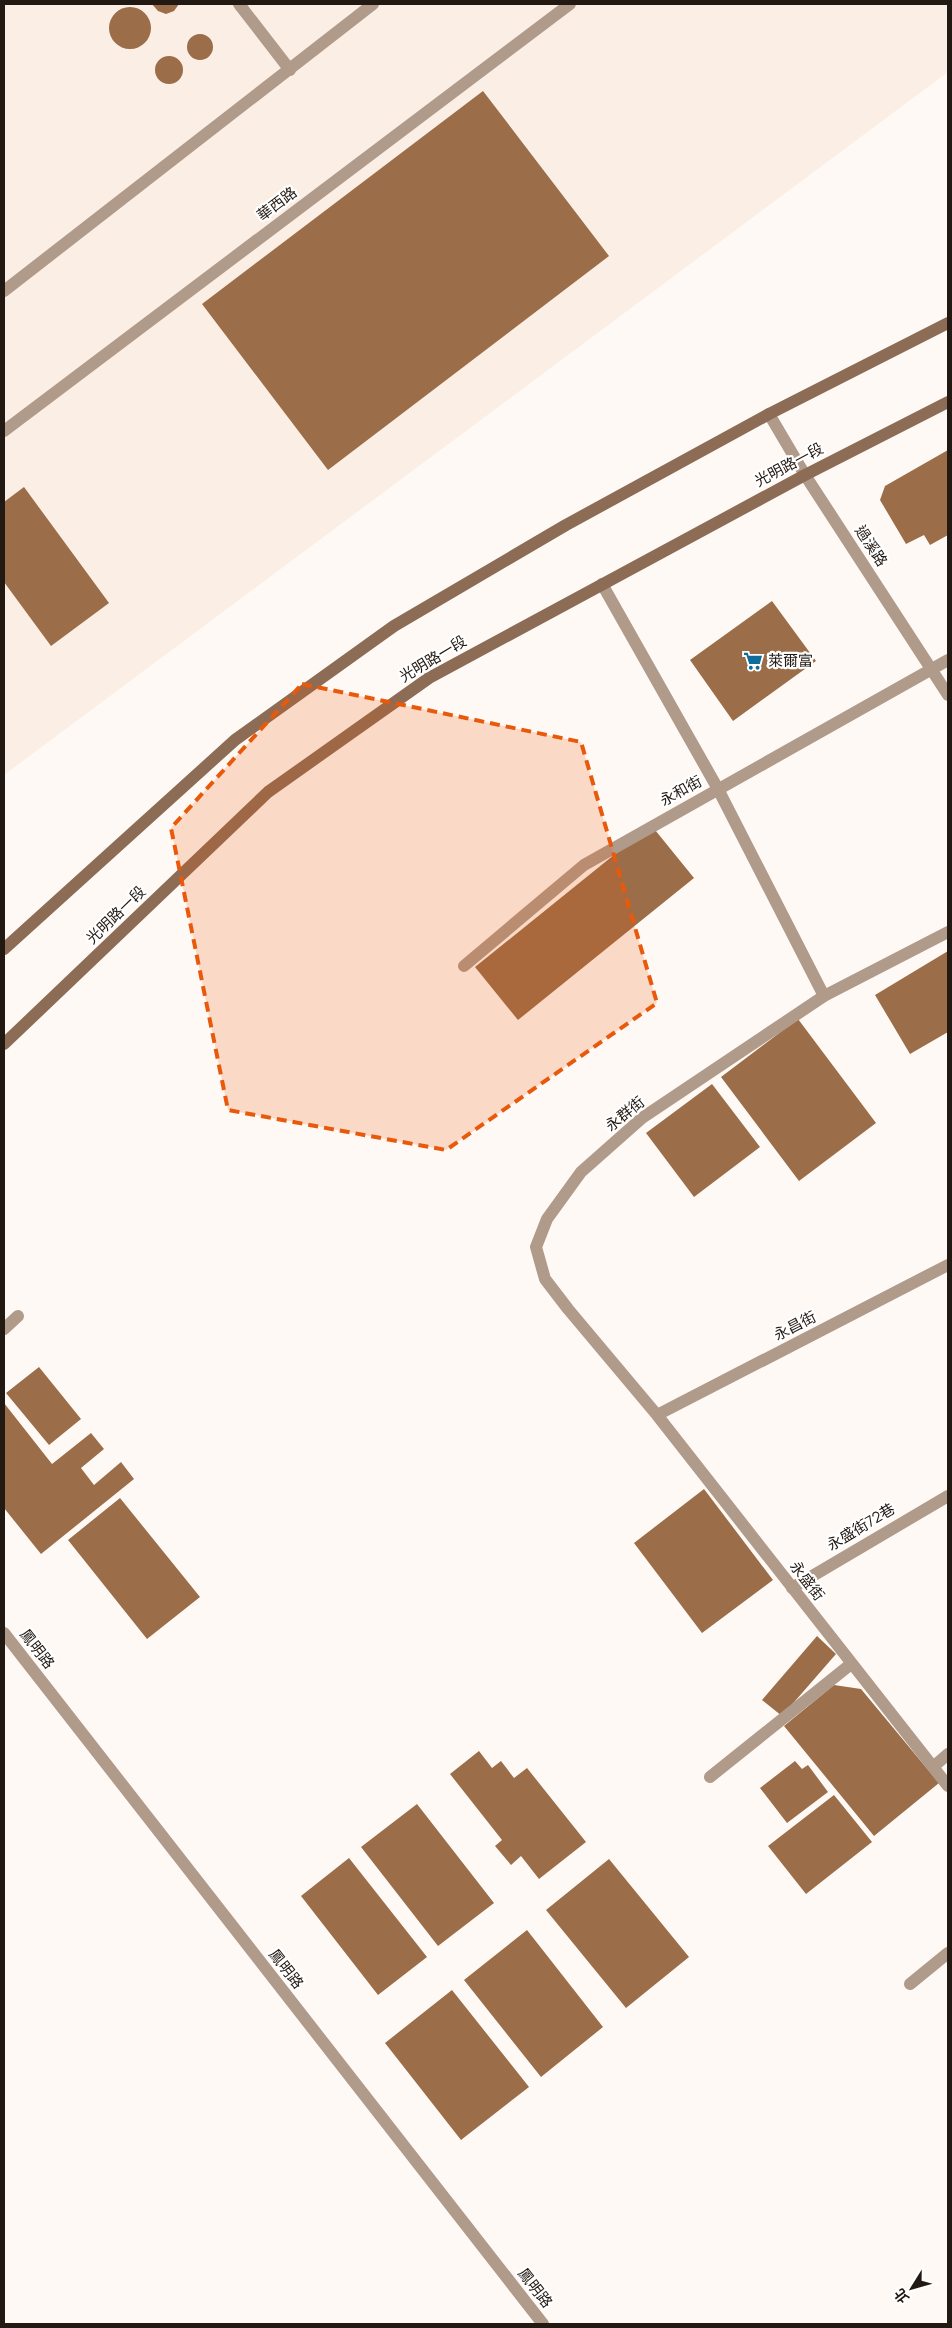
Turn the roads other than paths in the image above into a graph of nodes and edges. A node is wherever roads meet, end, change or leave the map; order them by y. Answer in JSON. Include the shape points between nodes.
{"nodes":[{"id":1,"x":240,"y":4,"type":"edge"},
{"id":2,"x":373,"y":4,"type":"edge"},
{"id":3,"x":570,"y":4,"type":"edge"},
{"id":4,"x":290,"y":70,"type":"junction"},
{"id":5,"x":4,"y":291,"type":"edge"},
{"id":6,"x":948,"y":323,"type":"edge"},
{"id":7,"x":948,"y":402,"type":"edge"},
{"id":8,"x":769,"y":414,"type":"junction"},
{"id":9,"x":4,"y":431,"type":"edge"},
{"id":10,"x":805,"y":474,"type":"junction"},
{"id":11,"x":602,"y":584,"type":"junction"},
{"id":12,"x":948,"y":660,"type":"edge"},
{"id":13,"x":931,"y":670,"type":"junction"},
{"id":14,"x":948,"y":695,"type":"edge"},
{"id":15,"x":718,"y":789,"type":"junction"},
{"id":16,"x":948,"y":932,"type":"edge"},
{"id":17,"x":4,"y":949,"type":"edge"},
{"id":18,"x":464,"y":966,"type":"dead end"},
{"id":19,"x":824,"y":996,"type":"junction"},
{"id":20,"x":4,"y":1044,"type":"edge"},
{"id":21,"x":948,"y":1265,"type":"edge"},
{"id":22,"x":18,"y":1316,"type":"dead end"},
{"id":23,"x":4,"y":1329,"type":"edge"},
{"id":24,"x":657,"y":1416,"type":"junction"},
{"id":25,"x":948,"y":1496,"type":"edge"},
{"id":26,"x":792,"y":1588,"type":"junction"},
{"id":27,"x":4,"y":1633,"type":"edge"},
{"id":28,"x":851,"y":1664,"type":"junction"},
{"id":29,"x":948,"y":1754,"type":"edge"},
{"id":30,"x":933,"y":1766,"type":"junction"},
{"id":31,"x":710,"y":1777,"type":"dead end"},
{"id":32,"x":948,"y":1786,"type":"edge"},
{"id":33,"x":948,"y":1953,"type":"edge"},
{"id":34,"x":910,"y":1984,"type":"dead end"},
{"id":35,"x":543,"y":2324,"type":"edge"}],
"edges":[{"from":1,"to":4,"type":"street"},
{"from":2,"to":4,"type":"street"},
{"from":3,"to":9,"type":"street","name":"華西路"},
{"from":4,"to":5,"type":"street"},
{"from":6,"to":8,"type":"street"},
{"from":7,"to":10,"type":"street","name":"光明路一段"},
{"from":8,"to":10,"type":"street","name":"過溪路"},
{"from":8,"to":17,"type":"street","via":[[566,525],[394,626],[234,740]]},
{"from":10,"to":11,"type":"street","name":"光明路一段"},
{"from":10,"to":13,"type":"street","name":"過溪路"},
{"from":11,"to":15,"type":"street"},
{"from":11,"to":20,"type":"street","name":"光明路一段","via":[[429,678],[268,792]]},
{"from":12,"to":13,"type":"street","name":"永和街"},
{"from":13,"to":14,"type":"street","name":"過溪路"},
{"from":13,"to":15,"type":"street","name":"永和街"},
{"from":15,"to":18,"type":"street","name":"永和街","via":[[584,865]]},
{"from":15,"to":19,"type":"street"},
{"from":16,"to":19,"type":"street","name":"永群街"},
{"from":19,"to":24,"type":"street","name":"永群街","via":[[642,1118],[581,1172],[547,1219],[536,1247],[545,1279]]},
{"from":21,"to":24,"type":"street","name":"永昌街"},
{"from":22,"to":23,"type":"street"},
{"from":24,"to":26,"type":"street","name":"永盛街"},
{"from":25,"to":26,"type":"street","name":"永盛街72巷"},
{"from":26,"to":28,"type":"street","name":"永盛街"},
{"from":27,"to":35,"type":"street","name":"鳳明路"},
{"from":28,"to":30,"type":"street","name":"永盛街"},
{"from":28,"to":31,"type":"street"},
{"from":29,"to":30,"type":"street"},
{"from":30,"to":32,"type":"street","name":"永盛街"},
{"from":33,"to":34,"type":"street"}]}
